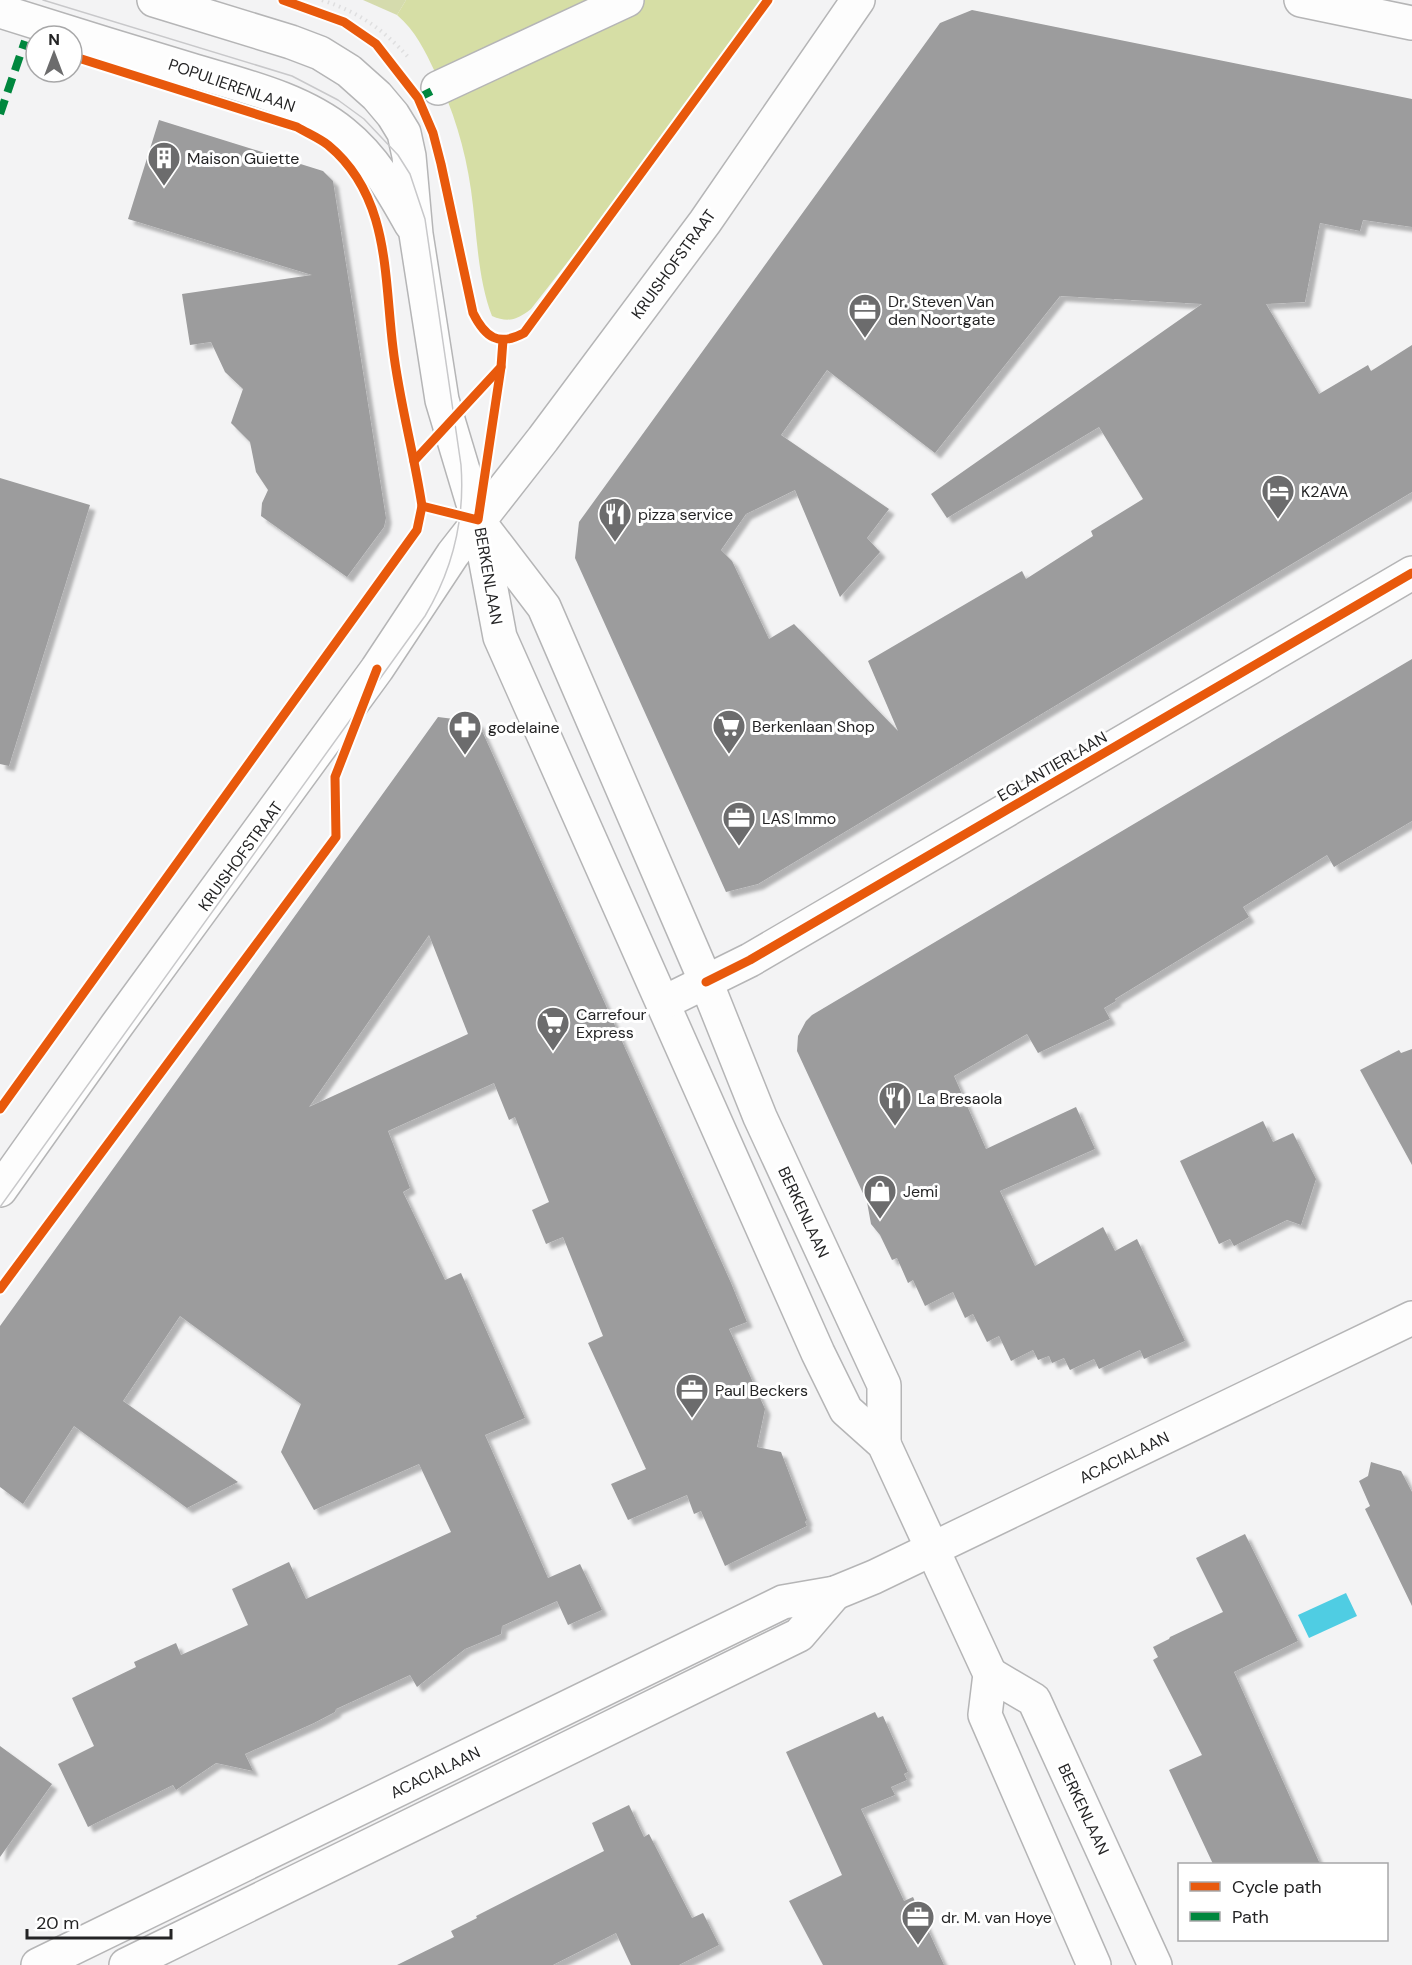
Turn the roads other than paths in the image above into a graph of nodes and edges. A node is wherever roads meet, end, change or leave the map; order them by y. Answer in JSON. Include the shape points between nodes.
{"nodes":[{"id":1,"x":154,"y":0,"type":"edge"},
{"id":2,"x":627,"y":0,"type":"edge"},
{"id":3,"x":858,"y":0,"type":"edge"},
{"id":4,"x":1301,"y":0,"type":"edge"},
{"id":5,"x":0,"y":11,"type":"edge"},
{"id":6,"x":1412,"y":23,"type":"edge"},
{"id":7,"x":438,"y":88,"type":"dead end"},
{"id":8,"x":416,"y":234,"type":"junction"},
{"id":9,"x":477,"y":520,"type":"junction"},
{"id":10,"x":1412,"y":573,"type":"edge"},
{"id":11,"x":706,"y":982,"type":"junction"},
{"id":12,"x":663,"y":1003,"type":"junction"},
{"id":13,"x":0,"y":1190,"type":"edge"},
{"id":14,"x":1412,"y":1318,"type":"edge"},
{"id":15,"x":884,"y":1444,"type":"junction"},
{"id":16,"x":933,"y":1549,"type":"junction"},
{"id":17,"x":835,"y":1593,"type":"junction"},
{"id":18,"x":990,"y":1674,"type":"junction"},
{"id":19,"x":38,"y":1965,"type":"edge"},
{"id":20,"x":126,"y":1965,"type":"edge"},
{"id":21,"x":1094,"y":1965,"type":"edge"},
{"id":22,"x":1155,"y":1965,"type":"edge"}],
"edges":[{"from":1,"to":8,"type":"street","via":[[320,53],[349,71],[377,96],[404,133]]},
{"from":2,"to":7,"type":"street"},
{"from":3,"to":9,"type":"street","name":"KRUISHOFSTRAAT","via":[[705,222],[543,440]]},
{"from":4,"to":6,"type":"street"},
{"from":5,"to":8,"type":"street","name":"POPULIERENLAAN","via":[[263,93],[309,112],[342,132],[370,158]]},
{"from":8,"to":9,"type":"street","via":[[442,400]]},
{"from":9,"to":11,"type":"street","name":"BERKENLAAN","via":[[544,607]]},
{"from":9,"to":12,"type":"street","name":"BERKENLAAN","via":[[500,637]]},
{"from":9,"to":13,"type":"street","name":"KRUISHOFSTRAAT","via":[[377,669]]},
{"from":10,"to":11,"type":"street","name":"EGLANTIERLAAN","via":[[750,960]]},
{"from":11,"to":12,"type":"street"},
{"from":11,"to":15,"type":"street","name":"BERKENLAAN","via":[[760,1117],[884,1385]]},
{"from":12,"to":15,"type":"street","name":"BERKENLAAN","via":[[846,1410]]},
{"from":14,"to":16,"type":"street","name":"ACACIALAAN"},
{"from":15,"to":16,"type":"street","name":"BERKENLAAN"},
{"from":16,"to":17,"type":"street","name":"ACACIALAAN"},
{"from":16,"to":18,"type":"street","name":"BERKENLAAN"},
{"from":17,"to":19,"type":"street","name":"ACACIALAAN","via":[[783,1602]]},
{"from":17,"to":20,"type":"street","name":"ACACIALAAN","via":[[799,1635]]},
{"from":18,"to":21,"type":"street","via":[[985,1715]]},
{"from":18,"to":22,"type":"street","name":"BERKENLAAN","via":[[1034,1700]]}]}
